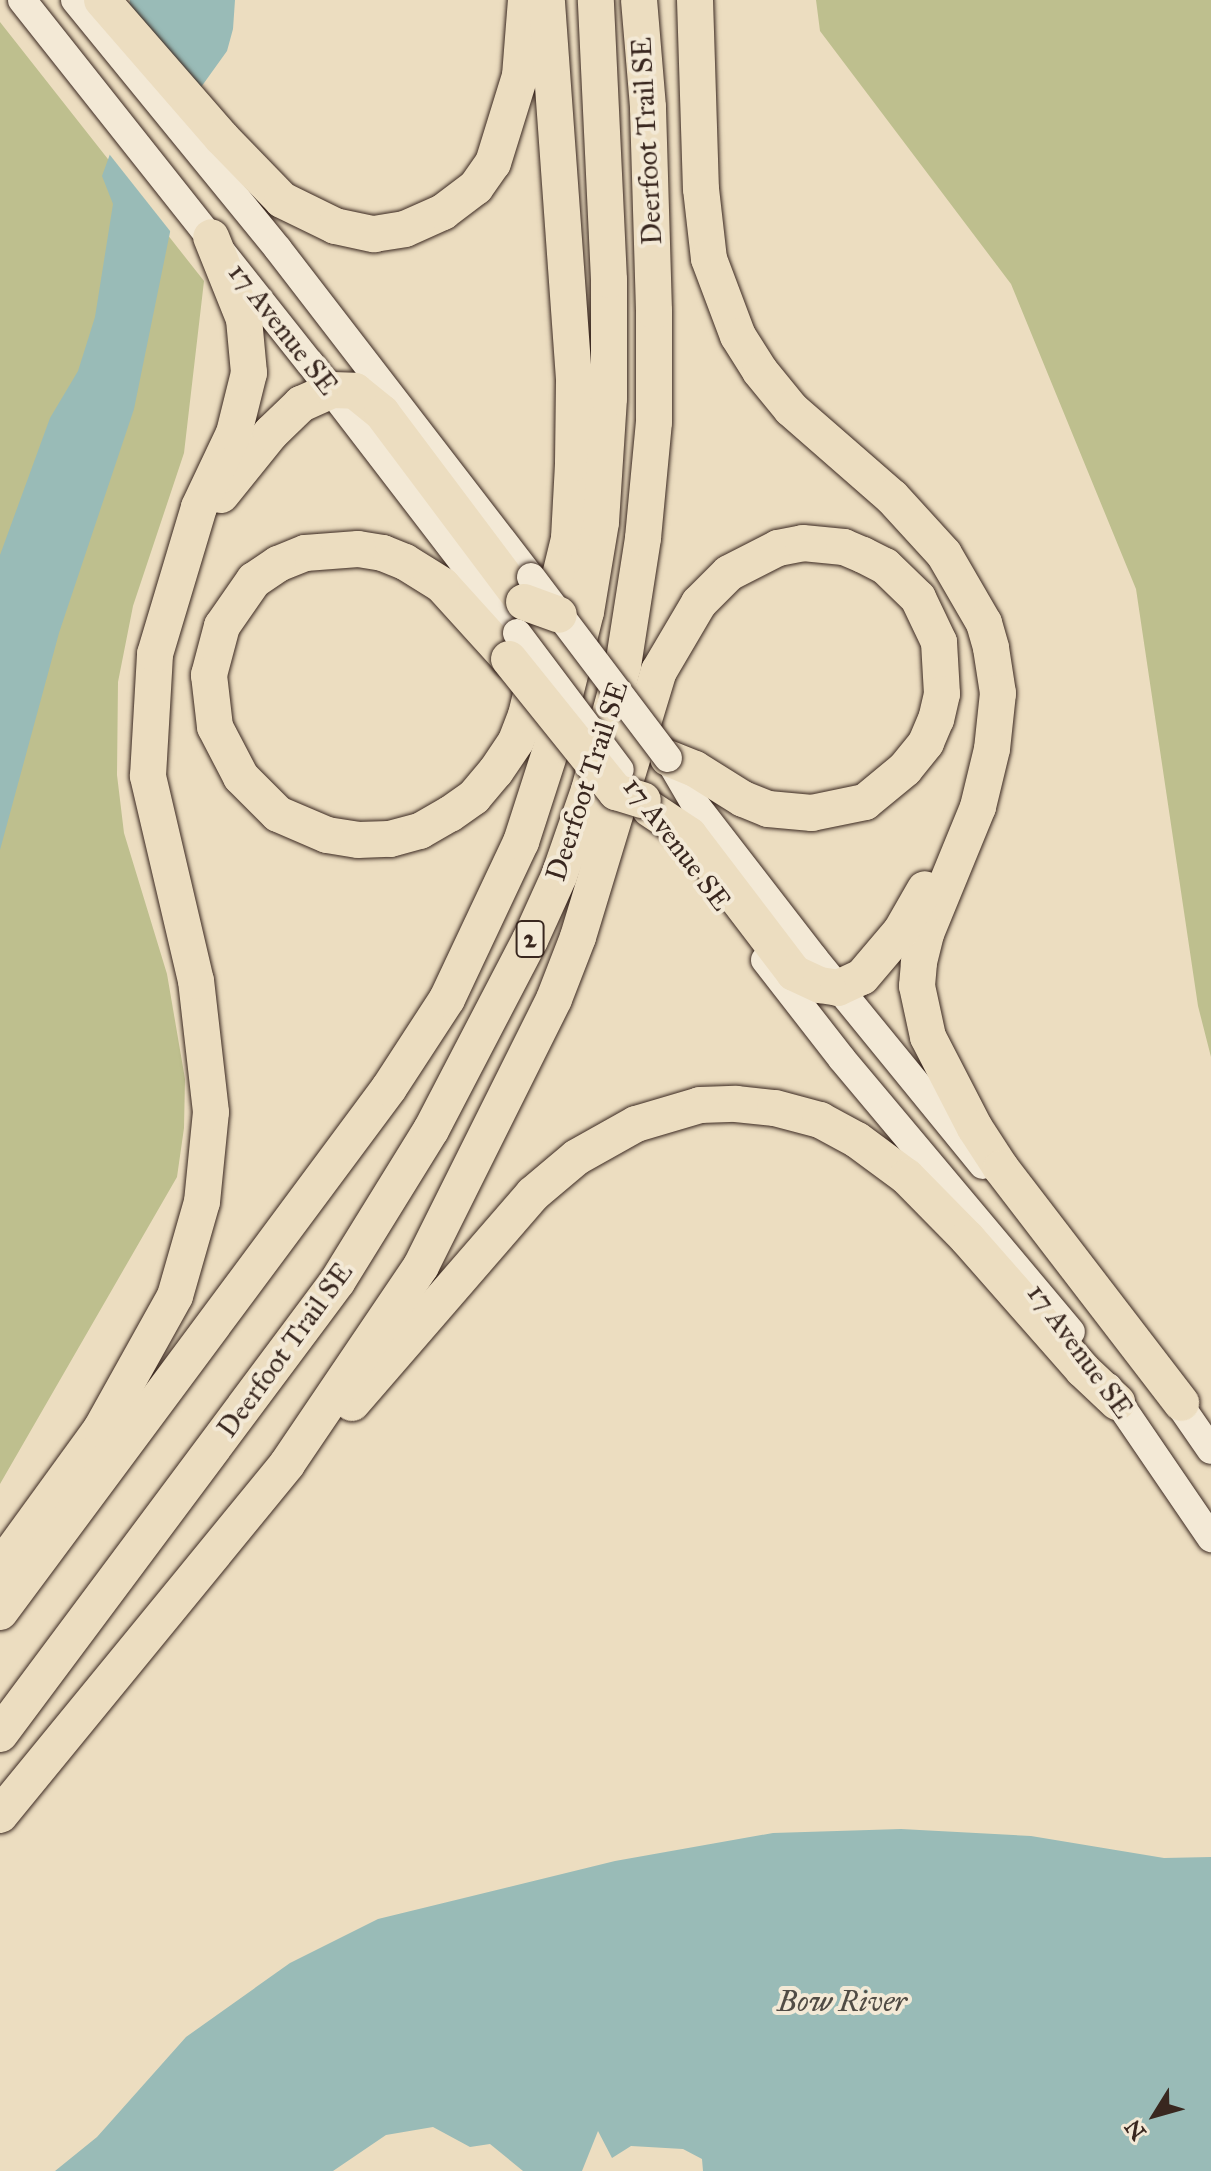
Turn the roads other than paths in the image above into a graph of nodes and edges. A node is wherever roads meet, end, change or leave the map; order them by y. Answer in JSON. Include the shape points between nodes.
{"nodes":[{"id":1,"x":22,"y":0,"type":"edge"},
{"id":2,"x":75,"y":0,"type":"edge"},
{"id":3,"x":102,"y":0,"type":"edge"},
{"id":4,"x":526,"y":0,"type":"edge"},
{"id":5,"x":547,"y":0,"type":"edge"},
{"id":6,"x":596,"y":0,"type":"edge"},
{"id":7,"x":639,"y":0,"type":"edge"},
{"id":8,"x":695,"y":0,"type":"edge"},
{"id":9,"x":211,"y":237,"type":"junction"},
{"id":10,"x":332,"y":390,"type":"junction"},
{"id":11,"x":190,"y":548,"type":"junction"},
{"id":12,"x":559,"y":615,"type":"joint"},
{"id":13,"x":520,"y":618,"type":"junction"},
{"id":14,"x":992,"y":749,"type":"junction"},
{"id":15,"x":668,"y":758,"type":"junction"},
{"id":16,"x":646,"y":805,"type":"junction"},
{"id":17,"x":838,"y":988,"type":"junction"},
{"id":18,"x":1117,"y":1402,"type":"junction"},
{"id":19,"x":1181,"y":1403,"type":"junction"},
{"id":20,"x":1211,"y":1450,"type":"edge"},
{"id":21,"x":287,"y":1464,"type":"junction"},
{"id":22,"x":1211,"y":1538,"type":"edge"},
{"id":23,"x":0,"y":1568,"type":"edge"},
{"id":24,"x":0,"y":1612,"type":"edge"},
{"id":25,"x":0,"y":1734,"type":"edge"},
{"id":26,"x":0,"y":1815,"type":"edge"}],
"edges":[{"from":1,"to":9,"type":"main road","name":"17 Avenue SE"},
{"from":2,"to":13,"type":"main road","name":"17 Avenue SE","via":[[218,173]]},
{"from":3,"to":4,"type":"highway","via":[[282,200],[335,226],[374,234],[428,221],[476,187],[493,163],[520,76]]},
{"from":5,"to":13,"type":"highway","via":[[574,379],[573,463],[569,538],[516,741],[474,797],[450,814],[420,831],[358,840],[314,831],[278,814],[241,777],[215,727],[209,675],[222,626],[254,580],[305,553],[383,553]]},
{"from":6,"to":24,"type":"highway","name":"Deerfoot Trail SE","number":"2","via":[[609,280],[601,522],[586,612],[521,842],[447,999],[398,1075]]},
{"from":7,"to":25,"type":"highway","name":"Deerfoot Trail SE","number":"2","via":[[648,107],[654,422],[623,666],[559,876],[431,1130],[337,1282]]},
{"from":8,"to":14,"type":"highway","via":[[701,189],[709,259],[723,303],[760,371],[791,409],[903,508],[965,587],[991,648],[998,693]]},
{"from":9,"to":10,"type":"main road","name":"17 Avenue SE"},
{"from":9,"to":11,"type":"highway","via":[[244,319],[249,373],[234,433],[199,507]]},
{"from":10,"to":11,"type":"highway","via":[[301,404],[271,433],[220,496]]},
{"from":10,"to":13,"type":"highway","via":[[355,391],[382,413]]},
{"from":11,"to":23,"type":"highway","via":[[155,654],[148,776],[196,981],[211,1112],[202,1202],[175,1296],[101,1429]]},
{"from":12,"to":13,"type":"highway","bridge":true},
{"from":12,"to":15,"type":"main road","name":"17 Avenue SE","bridge":true},
{"from":13,"to":16,"type":"highway","bridge":true,"via":[[616,792]]},
{"from":14,"to":17,"type":"highway","via":[[901,931],[862,977]]},
{"from":14,"to":19,"type":"highway","via":[[978,807],[919,963],[917,986],[928,1037],[1001,1168]]},
{"from":15,"to":17,"type":"main road","name":"17 Avenue SE","via":[[695,804]]},
{"from":15,"to":21,"type":"highway","via":[[768,809],[812,813],[865,802],[905,769],[926,743],[936,719],[942,694],[939,642],[918,598],[885,566],[863,555],[844,547],[803,543],[778,548],[729,573],[685,623],[659,671],[554,999],[421,1266]]},
{"from":16,"to":17,"type":"highway","via":[[689,835],[794,973],[808,982]]},
{"from":16,"to":18,"type":"main road","name":"17 Avenue SE","via":[[826,1039],[1068,1328]]},
{"from":17,"to":19,"type":"main road","name":"17 Avenue SE"},
{"from":18,"to":21,"type":"highway","via":[[917,1187],[857,1140],[820,1120],[775,1108],[700,1105],[636,1124],[577,1157],[533,1194],[319,1441]]},
{"from":18,"to":22,"type":"main road","name":"17 Avenue SE"},
{"from":19,"to":20,"type":"main road","name":"17 Avenue SE"},
{"from":21,"to":26,"type":"highway"}]}
